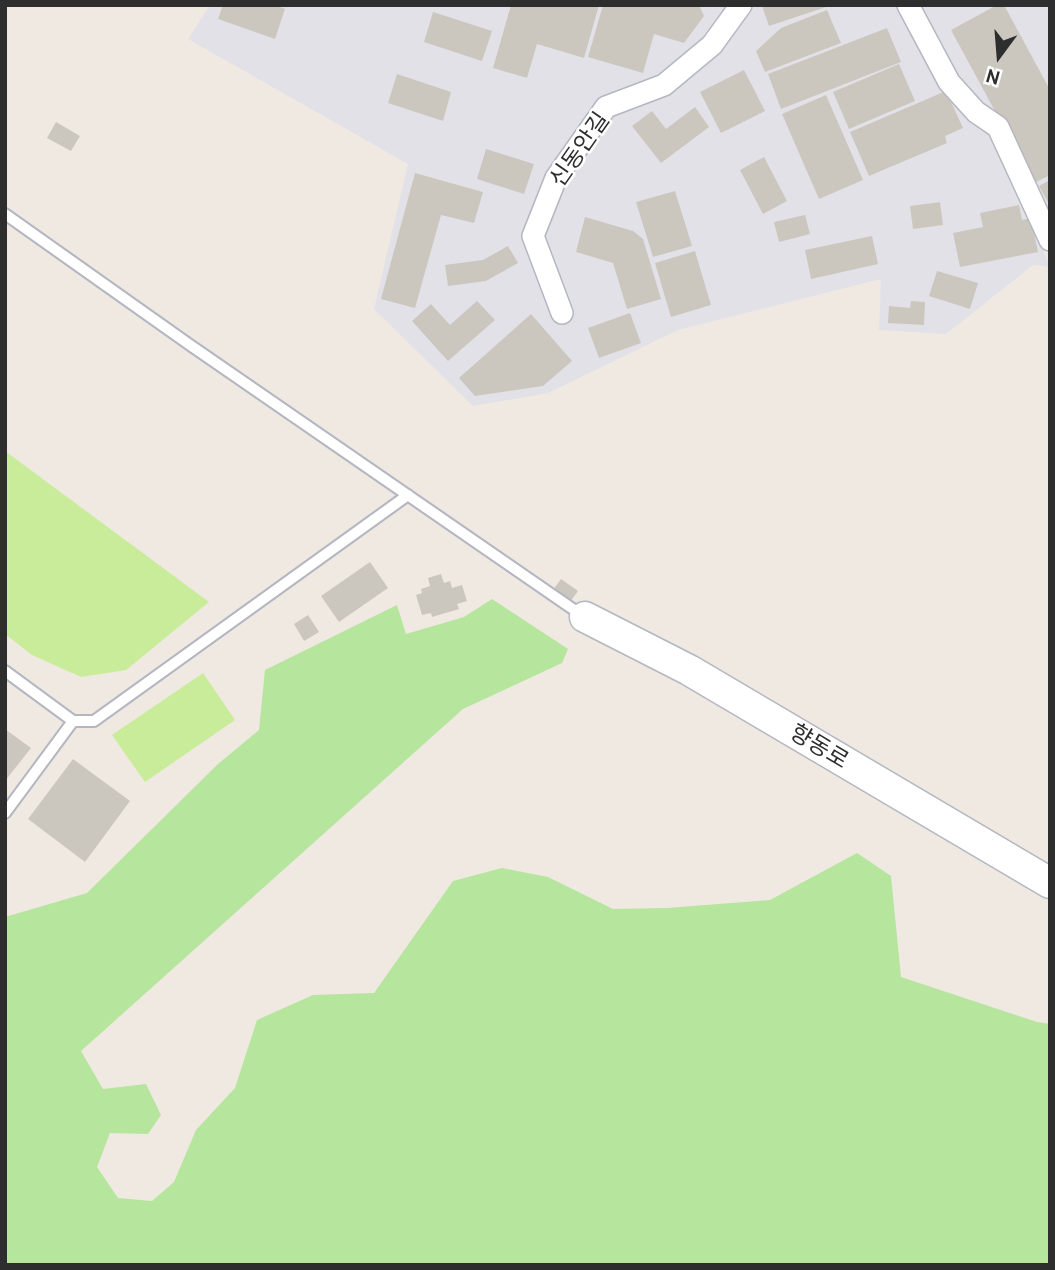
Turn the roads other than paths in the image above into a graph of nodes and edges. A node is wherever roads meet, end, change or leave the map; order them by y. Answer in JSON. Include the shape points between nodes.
{"nodes":[{"id":1,"x":741,"y":5,"type":"edge"},
{"id":2,"x":908,"y":5,"type":"edge"},
{"id":3,"x":5,"y":214,"type":"edge"},
{"id":4,"x":1050,"y":240,"type":"edge"},
{"id":5,"x":562,"y":313,"type":"dead end"},
{"id":6,"x":408,"y":495,"type":"junction"},
{"id":7,"x":585,"y":617,"type":"joint"},
{"id":8,"x":5,"y":671,"type":"edge"},
{"id":9,"x":73,"y":721,"type":"junction"},
{"id":10,"x":5,"y":813,"type":"edge"},
{"id":11,"x":1050,"y":883,"type":"edge"}],
"edges":[{"from":1,"to":5,"type":"street","name":"신동안길","via":[[712,45],[664,85],[606,107],[556,177],[533,236]]},
{"from":2,"to":4,"type":"street","via":[[949,82],[976,112],[998,127]]},
{"from":3,"to":6,"type":"lane"},
{"from":6,"to":7,"type":"lane"},
{"from":6,"to":9,"type":"lane","via":[[94,721]]},
{"from":7,"to":11,"type":"street","name":"향동로","via":[[688,670]]},
{"from":8,"to":9,"type":"lane"},
{"from":9,"to":10,"type":"lane"}]}
